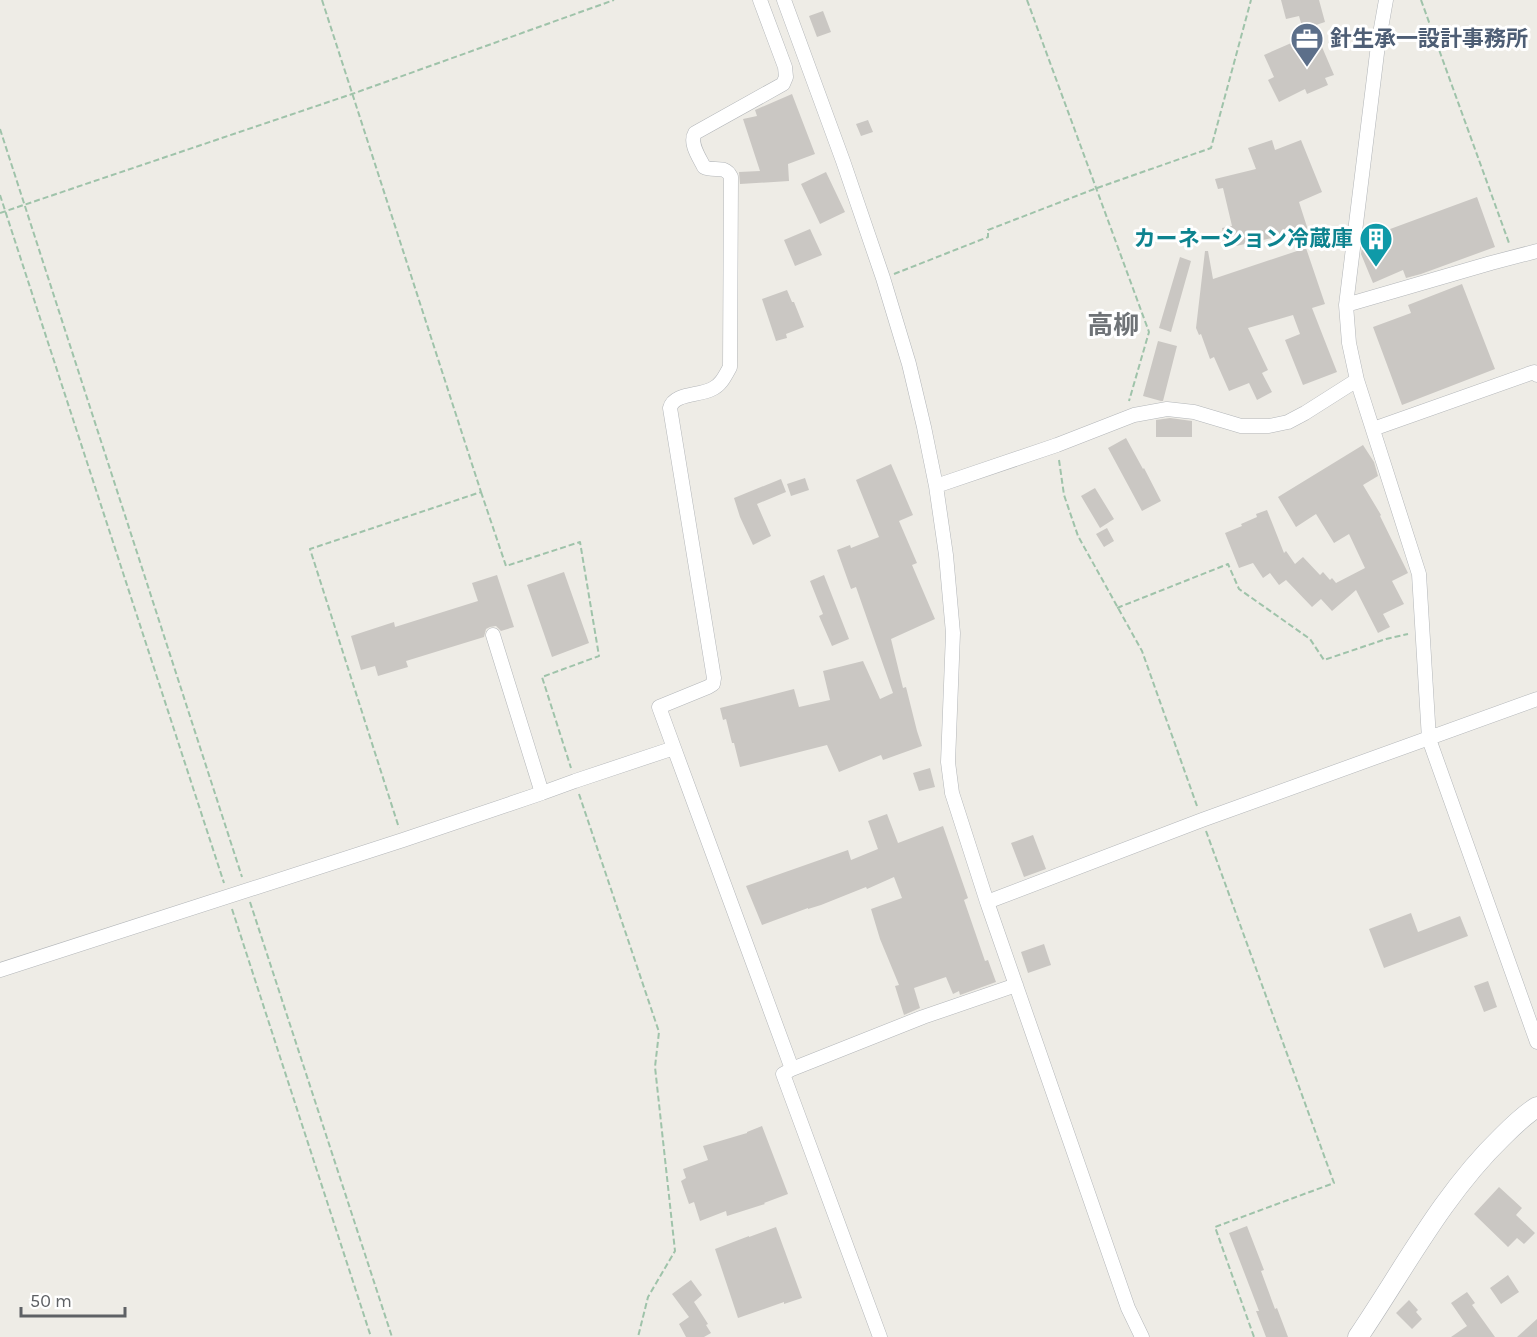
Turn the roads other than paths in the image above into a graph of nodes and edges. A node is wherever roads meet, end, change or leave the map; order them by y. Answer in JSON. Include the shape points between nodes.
{"nodes":[{"id":1,"x":760,"y":0,"type":"edge"},
{"id":2,"x":784,"y":0,"type":"edge"},
{"id":3,"x":1386,"y":0,"type":"edge"},
{"id":4,"x":1537,"y":251,"type":"edge"},
{"id":5,"x":1346,"y":305,"type":"junction"},
{"id":6,"x":1537,"y":375,"type":"edge"},
{"id":7,"x":1357,"y":380,"type":"junction"},
{"id":8,"x":1373,"y":429,"type":"junction"},
{"id":9,"x":936,"y":486,"type":"junction"},
{"id":10,"x":493,"y":635,"type":"dead end"},
{"id":11,"x":1537,"y":699,"type":"edge"},
{"id":12,"x":1429,"y":739,"type":"junction"},
{"id":13,"x":674,"y":748,"type":"junction"},
{"id":14,"x":542,"y":793,"type":"junction"},
{"id":15,"x":987,"y":902,"type":"junction"},
{"id":16,"x":0,"y":970,"type":"edge"},
{"id":17,"x":1016,"y":985,"type":"junction"},
{"id":18,"x":1537,"y":1042,"type":"edge"},
{"id":19,"x":792,"y":1069,"type":"junction"},
{"id":20,"x":1537,"y":1107,"type":"edge"},
{"id":21,"x":880,"y":1337,"type":"edge"},
{"id":22,"x":1142,"y":1337,"type":"edge"},
{"id":23,"x":1358,"y":1337,"type":"edge"}],
"edges":[{"from":1,"to":13,"type":"street","via":[[785,67],[783,84],[695,133],[693,138],[704,167],[723,168],[731,177],[730,367],[714,388],[676,399],[670,408],[714,678],[708,687],[658,707]]},
{"from":2,"to":9,"type":"street","via":[[883,278],[911,375]]},
{"from":3,"to":5,"type":"street"},
{"from":4,"to":5,"type":"street"},
{"from":5,"to":7,"type":"street"},
{"from":6,"to":8,"type":"street","via":[[1534,372]]},
{"from":7,"to":8,"type":"street"},
{"from":7,"to":9,"type":"street","via":[[1288,422],[1241,426],[1194,412],[1167,409],[1134,415],[1057,446]]},
{"from":8,"to":12,"type":"street","via":[[1419,574]]},
{"from":9,"to":15,"type":"street","via":[[952,633],[948,762],[952,793]]},
{"from":10,"to":14,"type":"street"},
{"from":11,"to":12,"type":"street"},
{"from":12,"to":15,"type":"street"},
{"from":12,"to":18,"type":"street"},
{"from":13,"to":14,"type":"street"},
{"from":13,"to":19,"type":"street"},
{"from":14,"to":16,"type":"street"},
{"from":15,"to":17,"type":"street"},
{"from":17,"to":19,"type":"street"},
{"from":17,"to":22,"type":"street","via":[[1128,1308]]},
{"from":19,"to":21,"type":"street","via":[[783,1074]]},
{"from":20,"to":23,"type":"street","via":[[1511,1128],[1470,1172]]}]}
